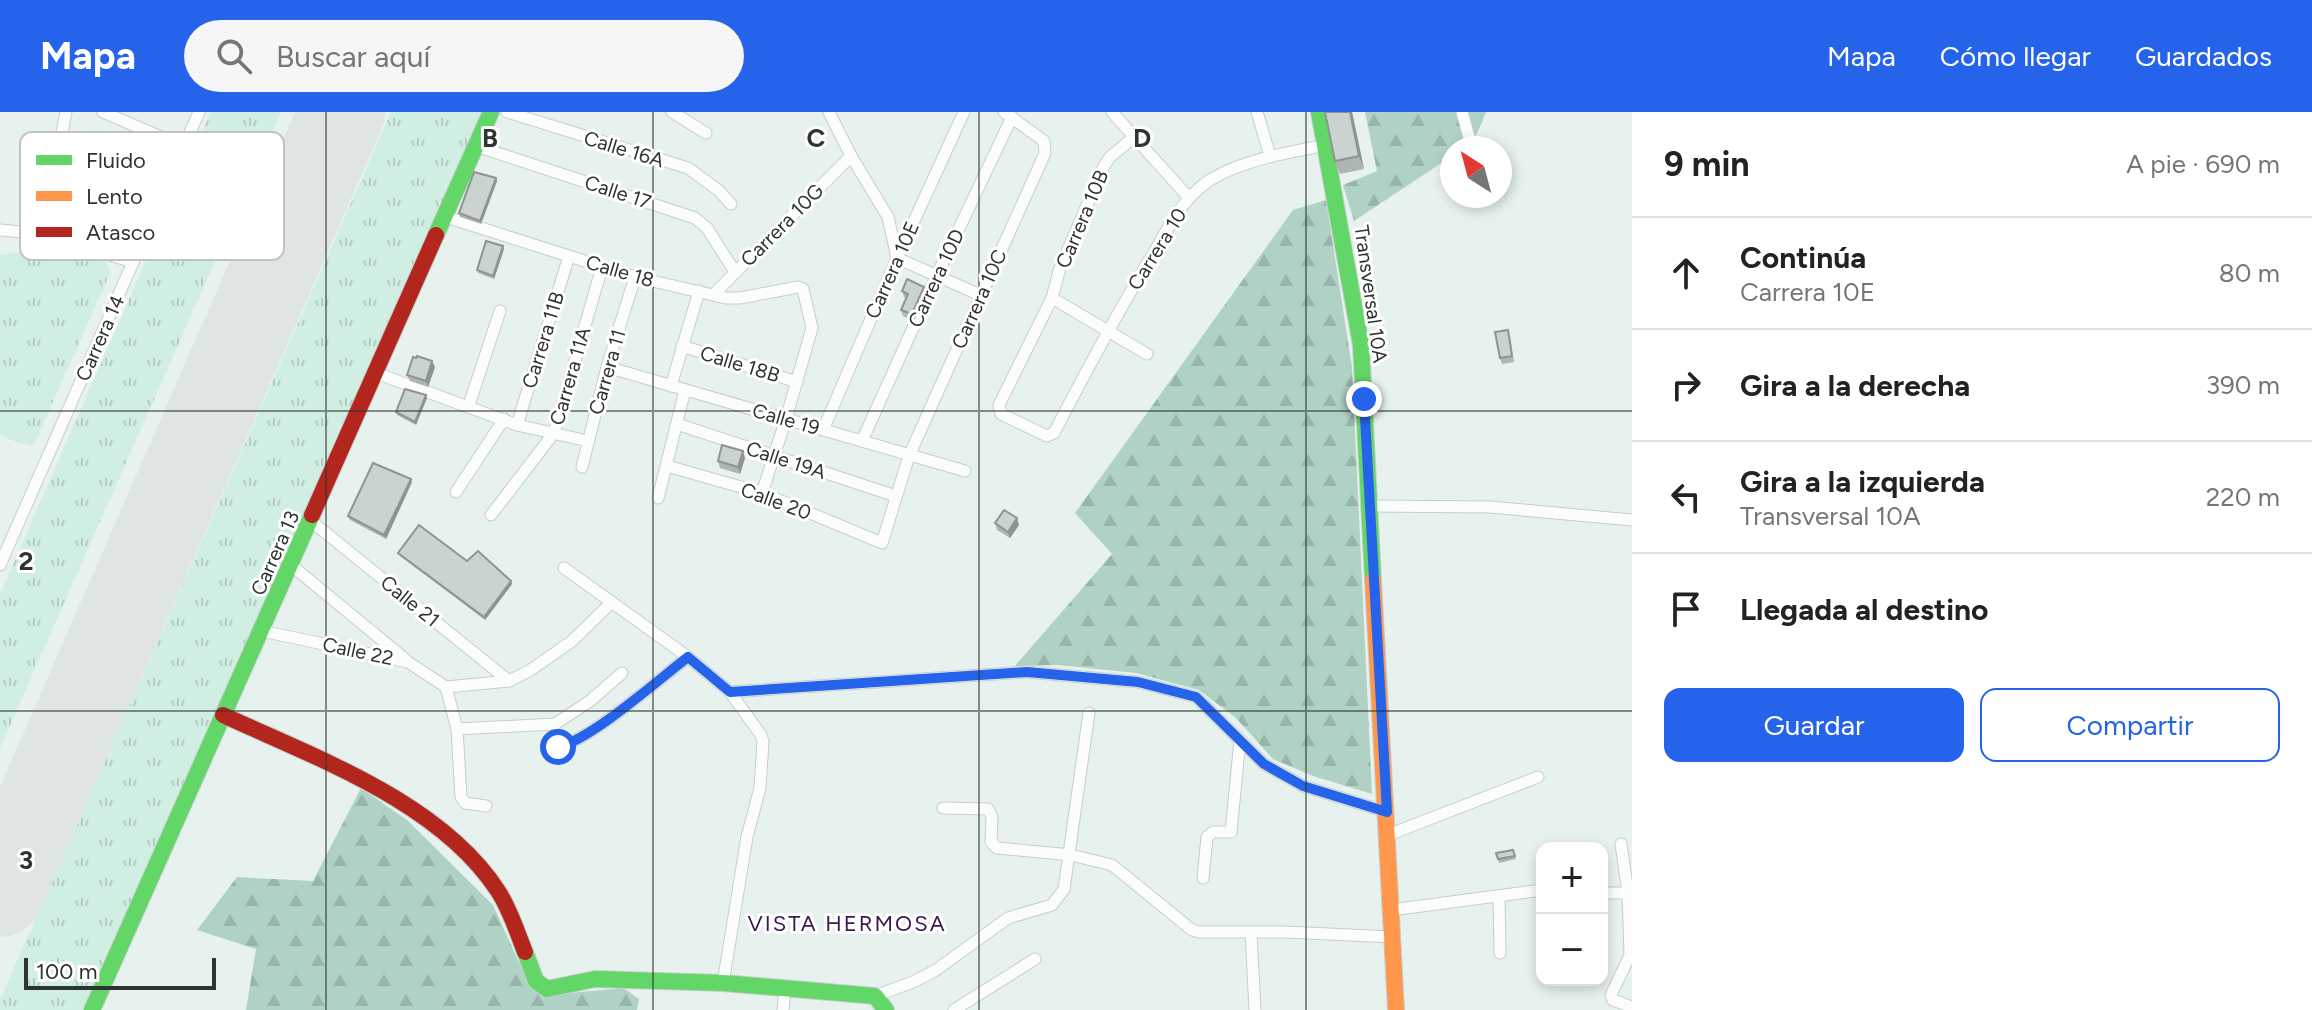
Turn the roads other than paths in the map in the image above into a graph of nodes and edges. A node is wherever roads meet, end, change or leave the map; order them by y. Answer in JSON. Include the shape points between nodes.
{"nodes":[{"id":1,"x":66,"y":112,"type":"edge"},
{"id":2,"x":103,"y":112,"type":"edge"},
{"id":3,"x":199,"y":112,"type":"edge"},
{"id":4,"x":491,"y":112,"type":"edge"},
{"id":5,"x":507,"y":112,"type":"edge"},
{"id":6,"x":672,"y":112,"type":"edge"},
{"id":7,"x":829,"y":112,"type":"edge"},
{"id":8,"x":964,"y":112,"type":"edge"},
{"id":9,"x":1112,"y":112,"type":"edge"},
{"id":10,"x":1257,"y":112,"type":"edge"},
{"id":11,"x":1319,"y":112,"type":"edge"},
{"id":12,"x":1462,"y":112,"type":"edge"},
{"id":13,"x":1008,"y":114,"type":"edge"},
{"id":14,"x":62,"y":132,"type":"edge"},
{"id":15,"x":149,"y":132,"type":"edge"},
{"id":16,"x":190,"y":132,"type":"edge"},
{"id":17,"x":706,"y":133,"type":"dead end"},
{"id":18,"x":1469,"y":136,"type":"edge"},
{"id":19,"x":1133,"y":138,"type":"junction"},
{"id":20,"x":1326,"y":145,"type":"junction"},
{"id":21,"x":476,"y":146,"type":"junction"},
{"id":22,"x":851,"y":156,"type":"junction"},
{"id":23,"x":1270,"y":156,"type":"junction"},
{"id":24,"x":1189,"y":198,"type":"junction"},
{"id":25,"x":731,"y":204,"type":"dead end"},
{"id":26,"x":446,"y":217,"type":"junction"},
{"id":27,"x":0,"y":230,"type":"edge"},
{"id":28,"x":20,"y":232,"type":"edge"},
{"id":29,"x":569,"y":256,"type":"junction"},
{"id":30,"x":897,"y":258,"type":"junction"},
{"id":31,"x":126,"y":260,"type":"edge"},
{"id":32,"x":133,"y":262,"type":"joint"},
{"id":33,"x":602,"y":267,"type":"junction"},
{"id":34,"x":735,"y":272,"type":"junction"},
{"id":35,"x":635,"y":277,"type":"junction"},
{"id":36,"x":936,"y":277,"type":"junction"},
{"id":37,"x":699,"y":291,"type":"junction"},
{"id":38,"x":713,"y":295,"type":"junction"},
{"id":39,"x":980,"y":295,"type":"junction"},
{"id":40,"x":1052,"y":298,"type":"junction"},
{"id":41,"x":500,"y":311,"type":"dead end"},
{"id":42,"x":1108,"y":329,"type":"junction"},
{"id":43,"x":682,"y":346,"type":"junction"},
{"id":44,"x":1147,"y":354,"type":"dead end"},
{"id":45,"x":607,"y":367,"type":"junction"},
{"id":46,"x":376,"y":373,"type":"junction"},
{"id":47,"x":797,"y":382,"type":"junction"},
{"id":48,"x":671,"y":386,"type":"junction"},
{"id":49,"x":685,"y":390,"type":"junction"},
{"id":50,"x":469,"y":405,"type":"junction"},
{"id":51,"x":504,"y":419,"type":"junction"},
{"id":52,"x":786,"y":419,"type":"junction"},
{"id":53,"x":677,"y":424,"type":"junction"},
{"id":54,"x":517,"y":425,"type":"junction"},
{"id":55,"x":823,"y":430,"type":"junction"},
{"id":56,"x":554,"y":433,"type":"junction"},
{"id":57,"x":1054,"y":433,"type":"joint"},
{"id":58,"x":588,"y":441,"type":"junction"},
{"id":59,"x":862,"y":441,"type":"junction"},
{"id":60,"x":909,"y":456,"type":"junction"},
{"id":61,"x":773,"y":457,"type":"junction"},
{"id":62,"x":667,"y":466,"type":"junction"},
{"id":63,"x":582,"y":467,"type":"dead end"},
{"id":64,"x":965,"y":471,"type":"dead end"},
{"id":65,"x":456,"y":492,"type":"dead end"},
{"id":66,"x":762,"y":493,"type":"junction"},
{"id":67,"x":896,"y":496,"type":"junction"},
{"id":68,"x":658,"y":498,"type":"dead end"},
{"id":69,"x":1370,"y":506,"type":"junction"},
{"id":70,"x":491,"y":515,"type":"dead end"},
{"id":71,"x":1632,"y":520,"type":"edge"},
{"id":72,"x":311,"y":521,"type":"junction"},
{"id":73,"x":882,"y":543,"type":"joint"},
{"id":74,"x":0,"y":565,"type":"edge"},
{"id":75,"x":291,"y":565,"type":"junction"},
{"id":76,"x":564,"y":568,"type":"dead end"},
{"id":77,"x":612,"y":602,"type":"junction"},
{"id":78,"x":262,"y":631,"type":"junction"},
{"id":79,"x":688,"y":657,"type":"junction"},
{"id":80,"x":408,"y":662,"type":"junction"},
{"id":81,"x":622,"y":673,"type":"dead end"},
{"id":82,"x":509,"y":681,"type":"junction"},
{"id":83,"x":446,"y":687,"type":"junction"},
{"id":84,"x":730,"y":692,"type":"junction"},
{"id":85,"x":1089,"y":713,"type":"dead end"},
{"id":86,"x":223,"y":715,"type":"junction"},
{"id":87,"x":457,"y":729,"type":"junction"},
{"id":88,"x":1240,"y":740,"type":"junction"},
{"id":89,"x":558,"y":747,"type":"dead end"},
{"id":90,"x":1538,"y":777,"type":"dead end"},
{"id":91,"x":486,"y":806,"type":"dead end"},
{"id":92,"x":943,"y":808,"type":"dead end"},
{"id":93,"x":1387,"y":812,"type":"junction"},
{"id":94,"x":1388,"y":835,"type":"junction"},
{"id":95,"x":1621,"y":844,"type":"dead end"},
{"id":96,"x":1071,"y":855,"type":"junction"},
{"id":97,"x":1203,"y":878,"type":"dead end"},
{"id":98,"x":1536,"y":891,"type":"edge"},
{"id":99,"x":1608,"y":893,"type":"edge"},
{"id":100,"x":1628,"y":893,"type":"junction"},
{"id":101,"x":1499,"y":896,"type":"junction"},
{"id":102,"x":1391,"y":910,"type":"junction"},
{"id":103,"x":1251,"y":932,"type":"junction"},
{"id":104,"x":1392,"y":937,"type":"junction"},
{"id":105,"x":1500,"y":953,"type":"dead end"},
{"id":106,"x":1035,"y":959,"type":"dead end"},
{"id":107,"x":723,"y":983,"type":"junction"},
{"id":108,"x":785,"y":990,"type":"junction"},
{"id":109,"x":875,"y":996,"type":"junction"},
{"id":110,"x":1632,"y":1007,"type":"edge"},
{"id":111,"x":92,"y":1010,"type":"edge"},
{"id":112,"x":783,"y":1010,"type":"edge"},
{"id":113,"x":886,"y":1010,"type":"edge"},
{"id":114,"x":954,"y":1010,"type":"edge"},
{"id":115,"x":1255,"y":1010,"type":"edge"},
{"id":116,"x":1396,"y":1010,"type":"edge"}],
"edges":[{"from":1,"to":14,"type":"street"},
{"from":2,"to":15,"type":"street"},
{"from":3,"to":16,"type":"street","name":"Carrera 14"},
{"from":4,"to":21,"type":"street","name":"Carrera 13"},
{"from":5,"to":25,"type":"street","name":"Calle 16A","via":[[688,168]]},
{"from":6,"to":17,"type":"street"},
{"from":7,"to":22,"type":"street"},
{"from":8,"to":30,"type":"street","name":"Carrera 10E"},
{"from":9,"to":19,"type":"street"},
{"from":10,"to":23,"type":"street"},
{"from":11,"to":20,"type":"street","name":"Transversal 10A"},
{"from":12,"to":18,"type":"street"},
{"from":13,"to":36,"type":"street","name":"Carrera 10D"},
{"from":13,"to":39,"type":"street","name":"Carrera 10C","via":[[1044,141],[1045,153]]},
{"from":19,"to":24,"type":"street"},
{"from":19,"to":40,"type":"street","name":"Carrera 10B","via":[[1104,166]]},
{"from":20,"to":23,"type":"street","name":"Carrera 10"},
{"from":20,"to":69,"type":"street","name":"Transversal 10A","via":[[1361,345]]},
{"from":21,"to":26,"type":"street","name":"Carrera 13"},
{"from":21,"to":34,"type":"street","name":"Calle 17","via":[[695,218]]},
{"from":22,"to":30,"type":"street","via":[[888,217]]},
{"from":22,"to":34,"type":"street","name":"Carrera 10G"},
{"from":23,"to":24,"type":"street","name":"Carrera 10","via":[[1220,174]]},
{"from":24,"to":42,"type":"street","name":"Carrera 10"},
{"from":26,"to":29,"type":"street","name":"Calle 18"},
{"from":26,"to":46,"type":"street","name":"Carrera 13"},
{"from":27,"to":28,"type":"street"},
{"from":29,"to":33,"type":"street","name":"Calle 18"},
{"from":29,"to":54,"type":"street","name":"Carrera 11B"},
{"from":30,"to":36,"type":"street"},
{"from":30,"to":55,"type":"street","name":"Carrera 10E"},
{"from":31,"to":32,"type":"street"},
{"from":32,"to":74,"type":"street","name":"Carrera 14"},
{"from":33,"to":35,"type":"street","name":"Calle 18"},
{"from":33,"to":56,"type":"street","name":"Carrera 11A"},
{"from":34,"to":38,"type":"street","name":"Carrera 10G"},
{"from":35,"to":37,"type":"street","name":"Calle 18"},
{"from":35,"to":45,"type":"street","name":"Carrera 11"},
{"from":36,"to":39,"type":"street"},
{"from":36,"to":59,"type":"street","name":"Carrera 10D"},
{"from":37,"to":38,"type":"street","name":"Calle 18"},
{"from":37,"to":43,"type":"street"},
{"from":38,"to":47,"type":"street","name":"Calle 18","via":[[734,299],[798,287],[804,291],[812,328]]},
{"from":39,"to":60,"type":"street","name":"Carrera 10C"},
{"from":40,"to":42,"type":"street"},
{"from":40,"to":57,"type":"street","name":"Carrera 10B","via":[[999,410],[1047,436]]},
{"from":41,"to":50,"type":"street"},
{"from":42,"to":44,"type":"street"},
{"from":42,"to":57,"type":"street","name":"Carrera 10"},
{"from":43,"to":47,"type":"street","name":"Calle 18B"},
{"from":43,"to":48,"type":"street"},
{"from":45,"to":48,"type":"street","name":"Calle 19"},
{"from":45,"to":58,"type":"street","name":"Carrera 11"},
{"from":46,"to":50,"type":"street"},
{"from":46,"to":72,"type":"street","name":"Carrera 13"},
{"from":47,"to":52,"type":"street"},
{"from":48,"to":49,"type":"street","name":"Calle 19"},
{"from":49,"to":52,"type":"street","name":"Calle 19"},
{"from":49,"to":53,"type":"street"},
{"from":50,"to":51,"type":"street"},
{"from":51,"to":54,"type":"street"},
{"from":51,"to":65,"type":"street"},
{"from":52,"to":55,"type":"street","name":"Calle 19"},
{"from":52,"to":61,"type":"street"},
{"from":53,"to":61,"type":"street","name":"Calle 19A"},
{"from":53,"to":62,"type":"street"},
{"from":54,"to":56,"type":"street"},
{"from":55,"to":59,"type":"street","name":"Calle 19"},
{"from":56,"to":58,"type":"street"},
{"from":56,"to":70,"type":"street","name":"Carrera 11A"},
{"from":58,"to":63,"type":"street","name":"Carrera 11"},
{"from":59,"to":60,"type":"street","name":"Calle 19"},
{"from":60,"to":64,"type":"street","name":"Calle 19"},
{"from":60,"to":67,"type":"street","name":"Carrera 10C"},
{"from":61,"to":66,"type":"street"},
{"from":61,"to":67,"type":"street","name":"Calle 19A"},
{"from":62,"to":66,"type":"street","name":"Calle 20"},
{"from":62,"to":68,"type":"street"},
{"from":66,"to":73,"type":"street","name":"Calle 20"},
{"from":67,"to":73,"type":"street","name":"Carrera 10C"},
{"from":69,"to":71,"type":"street","via":[[1490,507]]},
{"from":69,"to":93,"type":"street","name":"Transversal 10A"},
{"from":72,"to":75,"type":"street","name":"Carrera 13"},
{"from":72,"to":82,"type":"street","name":"Calle 21"},
{"from":75,"to":78,"type":"street","name":"Carrera 13"},
{"from":75,"to":80,"type":"street"},
{"from":76,"to":77,"type":"street"},
{"from":77,"to":79,"type":"street"},
{"from":77,"to":82,"type":"street","via":[[572,641]]},
{"from":78,"to":80,"type":"street","name":"Calle 22"},
{"from":78,"to":86,"type":"street","name":"Carrera 13"},
{"from":79,"to":84,"type":"street"},
{"from":79,"to":89,"type":"street","via":[[582,737]]},
{"from":80,"to":83,"type":"street","name":"Calle 22"},
{"from":81,"to":87,"type":"street","via":[[555,724]]},
{"from":82,"to":83,"type":"street"},
{"from":83,"to":87,"type":"street"},
{"from":84,"to":88,"type":"street","via":[[1027,672],[1138,682],[1196,697]]},
{"from":84,"to":107,"type":"street","via":[[763,742],[760,788]]},
{"from":85,"to":96,"type":"street"},
{"from":86,"to":107,"type":"street","via":[[372,785],[454,841],[498,891],[536,981],[547,989],[595,979]]},
{"from":86,"to":111,"type":"street","name":"Carrera 13"},
{"from":87,"to":91,"type":"street","via":[[461,797],[465,803]]},
{"from":88,"to":93,"type":"street","via":[[1264,764],[1303,786]]},
{"from":88,"to":97,"type":"street","via":[[1231,832],[1207,837]]},
{"from":90,"to":94,"type":"street"},
{"from":92,"to":96,"type":"street","via":[[988,809],[991,842],[997,848]]},
{"from":93,"to":94,"type":"street","name":"Transversal 10A"},
{"from":94,"to":102,"type":"street","name":"Transversal 10A"},
{"from":95,"to":100,"type":"street"},
{"from":96,"to":103,"type":"street","via":[[1112,865],[1192,930]]},
{"from":96,"to":109,"type":"street","via":[[1064,889],[1052,905],[1008,918],[936,970]]},
{"from":98,"to":101,"type":"street"},
{"from":99,"to":100,"type":"street"},
{"from":100,"to":110,"type":"street","via":[[1630,955],[1611,995]]},
{"from":101,"to":102,"type":"street"},
{"from":101,"to":105,"type":"street"},
{"from":102,"to":104,"type":"street","name":"Transversal 10A"},
{"from":103,"to":104,"type":"street"},
{"from":103,"to":115,"type":"street"},
{"from":104,"to":116,"type":"street","name":"Transversal 10A"},
{"from":106,"to":114,"type":"street"},
{"from":107,"to":108,"type":"street"},
{"from":108,"to":109,"type":"street"},
{"from":108,"to":112,"type":"street"},
{"from":109,"to":113,"type":"street"}]}
